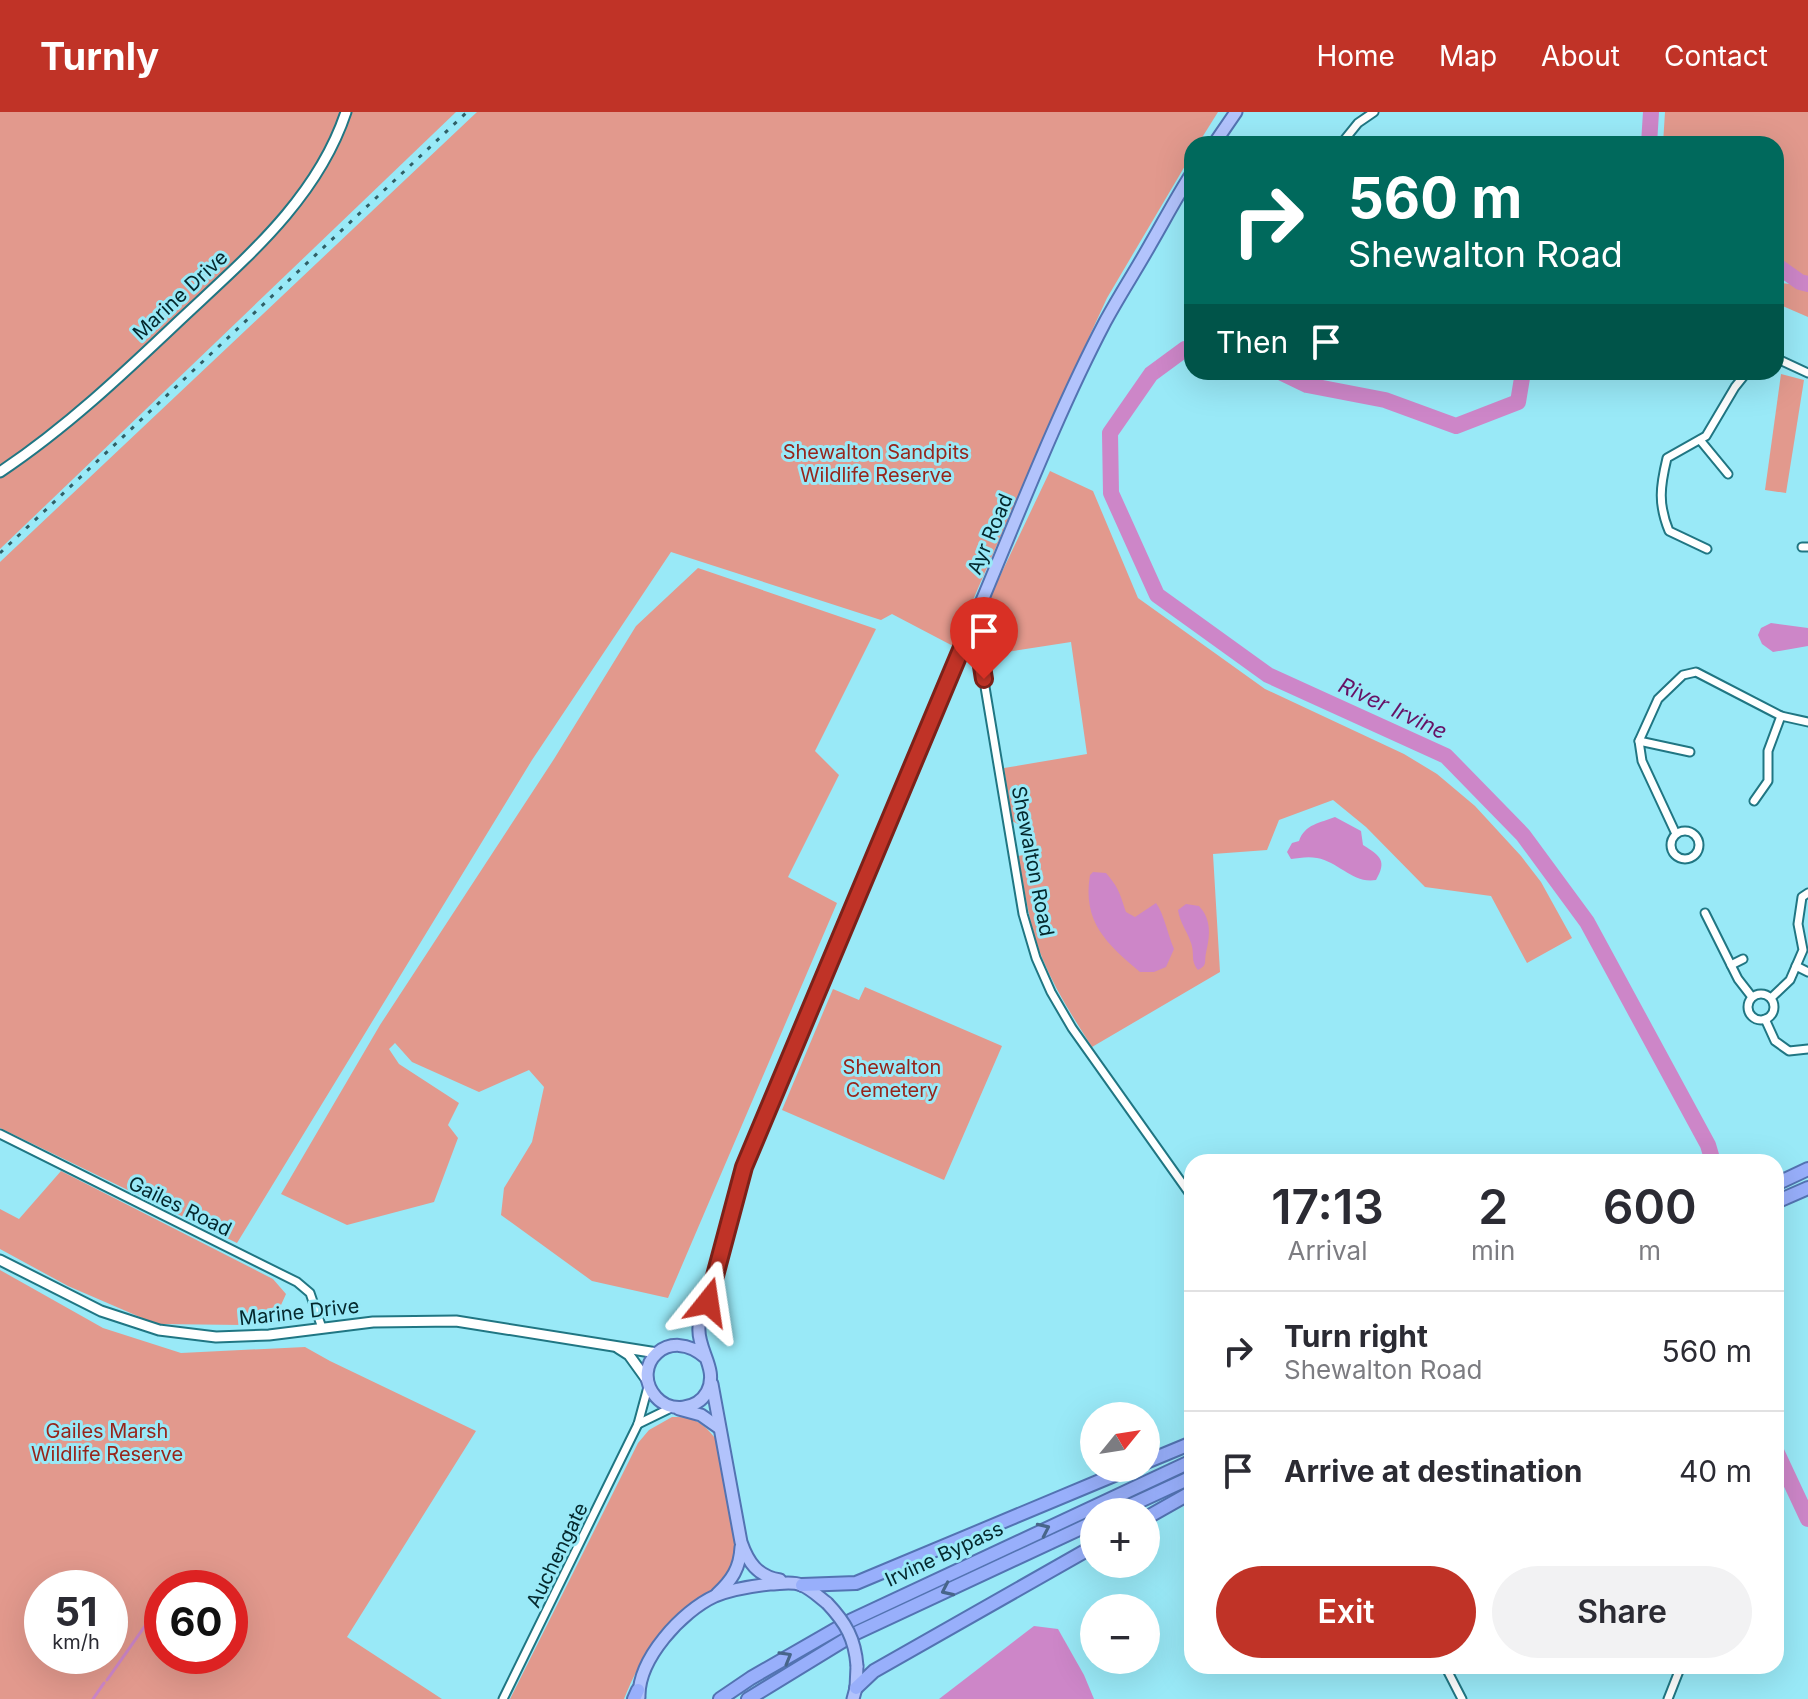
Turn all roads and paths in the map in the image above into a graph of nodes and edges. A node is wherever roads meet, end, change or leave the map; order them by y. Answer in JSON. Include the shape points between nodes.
{"nodes":[{"id":1,"x":346,"y":112,"type":"edge"},
{"id":2,"x":1236,"y":112,"type":"edge"},
{"id":3,"x":1374,"y":112,"type":"edge"},
{"id":4,"x":1220,"y":136,"type":"edge"},
{"id":5,"x":1347,"y":136,"type":"edge"},
{"id":6,"x":1184,"y":187,"type":"edge"},
{"id":7,"x":1784,"y":362,"type":"edge"},
{"id":8,"x":1808,"y":373,"type":"edge"},
{"id":9,"x":1741,"y":380,"type":"edge"},
{"id":10,"x":1700,"y":440,"type":"junction"},
{"id":11,"x":0,"y":472,"type":"edge"},
{"id":12,"x":1728,"y":474,"type":"dead end"},
{"id":13,"x":1707,"y":549,"type":"dead end"},
{"id":14,"x":968,"y":633,"type":"junction"},
{"id":15,"x":1781,"y":716,"type":"junction"},
{"id":16,"x":1808,"y":722,"type":"edge"},
{"id":17,"x":1639,"y":741,"type":"junction"},
{"id":18,"x":1690,"y":752,"type":"dead end"},
{"id":19,"x":1754,"y":801,"type":"dead end"},
{"id":20,"x":1676,"y":834,"type":"dead end"},
{"id":21,"x":1808,"y":893,"type":"edge"},
{"id":22,"x":1705,"y":913,"type":"dead end"},
{"id":23,"x":1743,"y":959,"type":"dead end"},
{"id":24,"x":1731,"y":965,"type":"junction"},
{"id":25,"x":1796,"y":966,"type":"junction"},
{"id":26,"x":1808,"y":972,"type":"edge"},
{"id":27,"x":1752,"y":997,"type":"junction"},
{"id":28,"x":1771,"y":998,"type":"junction"},
{"id":29,"x":1765,"y":1019,"type":"junction"},
{"id":30,"x":1808,"y":1049,"type":"edge"},
{"id":31,"x":0,"y":1134,"type":"edge"},
{"id":32,"x":1808,"y":1169,"type":"edge"},
{"id":33,"x":1784,"y":1180,"type":"edge"},
{"id":34,"x":1184,"y":1186,"type":"edge"},
{"id":35,"x":1808,"y":1188,"type":"edge"},
{"id":36,"x":1784,"y":1198,"type":"edge"},
{"id":37,"x":0,"y":1260,"type":"edge"},
{"id":38,"x":699,"y":1325,"type":"junction"},
{"id":39,"x":322,"y":1328,"type":"junction"},
{"id":40,"x":614,"y":1346,"type":"junction"},
{"id":41,"x":661,"y":1350,"type":"junction"},
{"id":42,"x":706,"y":1358,"type":"junction"},
{"id":43,"x":711,"y":1380,"type":"junction"},
{"id":44,"x":648,"y":1382,"type":"junction"},
{"id":45,"x":674,"y":1407,"type":"junction"},
{"id":46,"x":638,"y":1424,"type":"junction"},
{"id":47,"x":718,"y":1427,"type":"junction"},
{"id":48,"x":1184,"y":1446,"type":"edge"},
{"id":49,"x":1160,"y":1456,"type":"edge"},
{"id":50,"x":1184,"y":1465,"type":"edge"},
{"id":51,"x":1184,"y":1481,"type":"edge"},
{"id":52,"x":1098,"y":1482,"type":"edge"},
{"id":53,"x":1184,"y":1497,"type":"edge"},
{"id":54,"x":1146,"y":1498,"type":"edge"},
{"id":55,"x":1160,"y":1510,"type":"edge"},
{"id":56,"x":1080,"y":1529,"type":"edge"},
{"id":57,"x":741,"y":1542,"type":"junction"},
{"id":58,"x":1080,"y":1554,"type":"edge"},
{"id":59,"x":797,"y":1584,"type":"junction"},
{"id":60,"x":713,"y":1597,"type":"junction"},
{"id":61,"x":1449,"y":1674,"type":"edge"},
{"id":62,"x":1678,"y":1674,"type":"edge"},
{"id":63,"x":854,"y":1694,"type":"edge"},
{"id":64,"x":637,"y":1696,"type":"edge"},
{"id":65,"x":503,"y":1699,"type":"edge"},
{"id":66,"x":720,"y":1699,"type":"edge"},
{"id":67,"x":748,"y":1699,"type":"edge"},
{"id":68,"x":1462,"y":1699,"type":"edge"},
{"id":69,"x":1668,"y":1699,"type":"edge"}],
"edges":[{"from":1,"to":11,"type":"street","name":"Marine Drive","via":[[314,182],[280,223],[81,413]]},
{"from":2,"to":4,"type":"main road"},
{"from":3,"to":5,"type":"street"},
{"from":6,"to":14,"type":"main road","name":"Ayr Road","via":[[1105,324]]},
{"from":7,"to":8,"type":"street"},
{"from":9,"to":10,"type":"street"},
{"from":10,"to":12,"type":"street"},
{"from":10,"to":13,"type":"street","via":[[1667,458],[1661,510],[1669,531]]},
{"from":14,"to":34,"type":"street","name":"Shewalton Road","via":[[979,651],[1023,914],[1036,958],[1072,1028]]},
{"from":14,"to":38,"type":"main road","name":"Ayr Road","via":[[744,1167]]},
{"from":15,"to":16,"type":"street"},
{"from":15,"to":17,"type":"street","via":[[1696,672],[1683,675],[1658,699]]},
{"from":15,"to":19,"type":"street","via":[[1768,751],[1768,781]]},
{"from":17,"to":18,"type":"street"},
{"from":17,"to":20,"type":"street","via":[[1642,761]]},
{"from":21,"to":25,"type":"street","via":[[1802,897],[1798,924],[1803,950]]},
{"from":22,"to":24,"type":"street"},
{"from":23,"to":24,"type":"street"},
{"from":24,"to":27,"type":"street"},
{"from":25,"to":26,"type":"street"},
{"from":25,"to":28,"type":"street"},
{"from":27,"to":28,"type":"street","via":[[1761,993]]},
{"from":27,"to":29,"type":"street","via":[[1750,1014]]},
{"from":28,"to":29,"type":"street","via":[[1773,1012]]},
{"from":29,"to":30,"type":"street","via":[[1775,1041],[1789,1051]]},
{"from":31,"to":39,"type":"street","name":"Gailes Road","via":[[297,1282],[310,1293]]},
{"from":32,"to":33,"type":"highway"},
{"from":35,"to":36,"type":"highway"},
{"from":37,"to":39,"type":"street","name":"Marine Drive","via":[[101,1311],[159,1330],[216,1337]]},
{"from":38,"to":41,"type":"main road"},
{"from":38,"to":42,"type":"main road"},
{"from":39,"to":40,"type":"street","name":"Marine Drive","via":[[456,1321]]},
{"from":40,"to":41,"type":"street","name":"Marine Drive"},
{"from":40,"to":44,"type":"street","via":[[629,1355]]},
{"from":41,"to":42,"type":"main road","via":[[690,1345]]},
{"from":41,"to":44,"type":"main road","via":[[650,1364]]},
{"from":42,"to":43,"type":"main road"},
{"from":43,"to":45,"type":"main road","via":[[696,1404]]},
{"from":43,"to":47,"type":"main road"},
{"from":44,"to":45,"type":"main road","via":[[657,1399]]},
{"from":44,"to":46,"type":"street","name":"Auchengate"},
{"from":45,"to":46,"type":"street"},
{"from":45,"to":47,"type":"main road"},
{"from":46,"to":65,"type":"street","name":"Auchengate"},
{"from":47,"to":57,"type":"main road"},
{"from":48,"to":49,"type":"highway"},
{"from":66,"to":50,"type":"highway","name":"Irvine Bypass","one_way":true,"via":[[852,1620]]},
{"from":51,"to":54,"type":"highway"},
{"from":52,"to":59,"type":"highway","via":[[856,1583]]},
{"from":53,"to":55,"type":"highway"},
{"from":56,"to":67,"type":"highway","name":"Irvine Bypass","one_way":true,"via":[[856,1633]]},
{"from":57,"to":59,"type":"main road","via":[[755,1569]]},
{"from":57,"to":60,"type":"main road","via":[[737,1570]]},
{"from":58,"to":63,"type":"highway","via":[[874,1671]]},
{"from":59,"to":60,"type":"main road","via":[[753,1586]]},
{"from":59,"to":63,"type":"main road","bridge":true,"via":[[827,1603],[848,1628],[857,1666]]},
{"from":60,"to":64,"type":"main road","via":[[663,1639],[650,1656]]},
{"from":61,"to":68,"type":"street"},
{"from":62,"to":69,"type":"street"}]}
